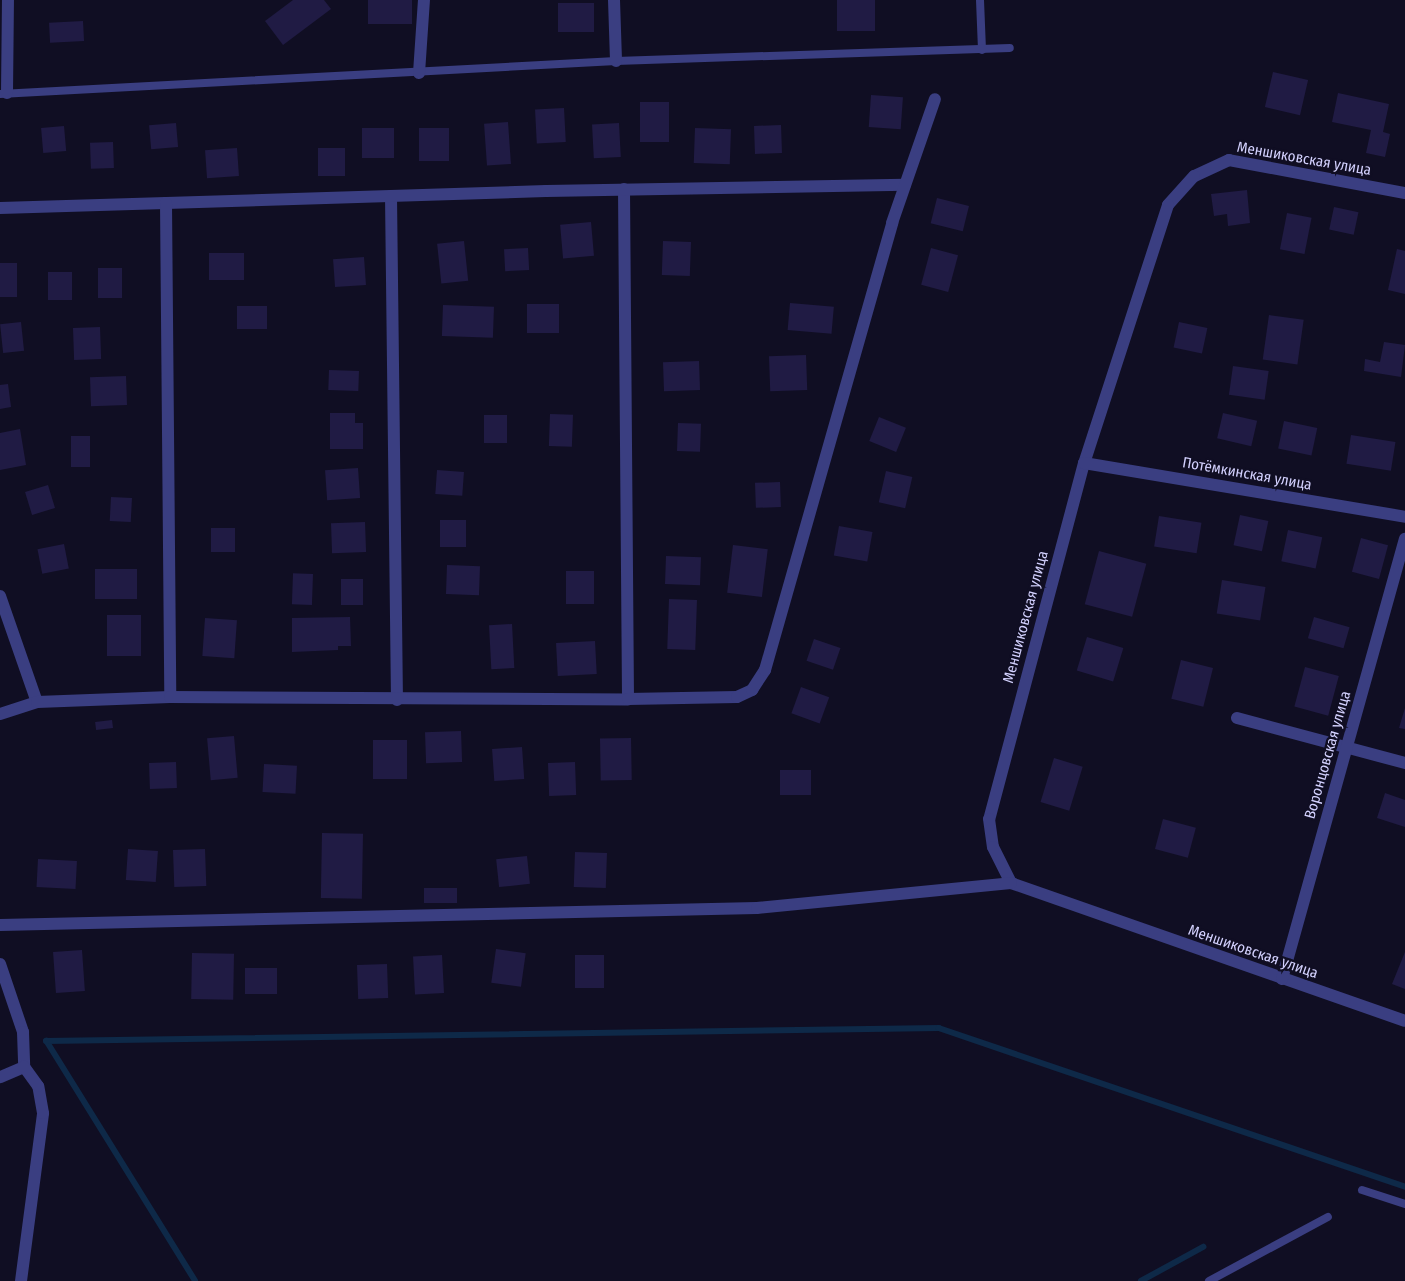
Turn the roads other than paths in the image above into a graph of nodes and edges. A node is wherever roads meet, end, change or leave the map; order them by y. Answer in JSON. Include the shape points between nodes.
{"nodes":[{"id":1,"x":8,"y":0,"type":"edge"},
{"id":2,"x":424,"y":0,"type":"edge"},
{"id":3,"x":614,"y":0,"type":"edge"},
{"id":4,"x":980,"y":0,"type":"edge"},
{"id":5,"x":1010,"y":48,"type":"dead end"},
{"id":6,"x":982,"y":50,"type":"junction"},
{"id":7,"x":616,"y":61,"type":"junction"},
{"id":8,"x":419,"y":73,"type":"junction"},
{"id":9,"x":3,"y":94,"type":"edge"},
{"id":10,"x":935,"y":99,"type":"dead end"},
{"id":11,"x":905,"y":185,"type":"junction"},
{"id":12,"x":624,"y":189,"type":"junction"},
{"id":13,"x":1405,"y":193,"type":"edge"},
{"id":14,"x":391,"y":196,"type":"junction"},
{"id":15,"x":166,"y":203,"type":"junction"},
{"id":16,"x":0,"y":208,"type":"edge"},
{"id":17,"x":1084,"y":463,"type":"junction"},
{"id":18,"x":1405,"y":517,"type":"edge"},
{"id":19,"x":1405,"y":539,"type":"edge"},
{"id":20,"x":0,"y":596,"type":"edge"},
{"id":21,"x":170,"y":697,"type":"junction"},
{"id":22,"x":628,"y":699,"type":"junction"},
{"id":23,"x":397,"y":700,"type":"junction"},
{"id":24,"x":37,"y":702,"type":"junction"},
{"id":25,"x":0,"y":714,"type":"edge"},
{"id":26,"x":1237,"y":718,"type":"dead end"},
{"id":27,"x":1346,"y":748,"type":"junction"},
{"id":28,"x":1405,"y":763,"type":"edge"},
{"id":29,"x":1011,"y":883,"type":"junction"},
{"id":30,"x":0,"y":925,"type":"edge"},
{"id":31,"x":0,"y":964,"type":"edge"},
{"id":32,"x":1282,"y":979,"type":"junction"},
{"id":33,"x":1405,"y":1020,"type":"edge"},
{"id":34,"x":24,"y":1067,"type":"junction"},
{"id":35,"x":0,"y":1077,"type":"edge"},
{"id":36,"x":1362,"y":1190,"type":"dead end"},
{"id":37,"x":1405,"y":1204,"type":"edge"},
{"id":38,"x":1328,"y":1217,"type":"dead end"},
{"id":39,"x":21,"y":1281,"type":"edge"},
{"id":40,"x":1209,"y":1281,"type":"edge"}],
"edges":[{"from":1,"to":9,"type":"street"},
{"from":2,"to":8,"type":"street"},
{"from":3,"to":7,"type":"street"},
{"from":4,"to":6,"type":"lane"},
{"from":5,"to":6,"type":"lane"},
{"from":6,"to":7,"type":"lane"},
{"from":7,"to":8,"type":"lane"},
{"from":8,"to":9,"type":"lane"},
{"from":10,"to":11,"type":"street"},
{"from":11,"to":12,"type":"street"},
{"from":11,"to":22,"type":"street","via":[[765,670],[752,690],[737,697]]},
{"from":12,"to":14,"type":"street"},
{"from":12,"to":22,"type":"street"},
{"from":13,"to":17,"type":"street","name":"Меншиковская улица","via":[[1229,160],[1194,176],[1168,205]]},
{"from":14,"to":15,"type":"street"},
{"from":14,"to":23,"type":"street"},
{"from":15,"to":16,"type":"street"},
{"from":15,"to":21,"type":"street"},
{"from":17,"to":18,"type":"street","name":"Потёмкинская улица"},
{"from":17,"to":29,"type":"street","name":"Меншиковская улица","via":[[989,819],[993,847]]},
{"from":19,"to":27,"type":"street","name":"Воронцовская улица"},
{"from":20,"to":24,"type":"street"},
{"from":21,"to":23,"type":"street"},
{"from":21,"to":24,"type":"street"},
{"from":22,"to":23,"type":"street"},
{"from":24,"to":25,"type":"street"},
{"from":26,"to":27,"type":"street"},
{"from":27,"to":28,"type":"street"},
{"from":27,"to":32,"type":"street","name":"Воронцовская улица"},
{"from":29,"to":30,"type":"street","via":[[757,908]]},
{"from":29,"to":32,"type":"street","name":"Меншиковская улица"},
{"from":31,"to":34,"type":"street","via":[[23,1032]]},
{"from":32,"to":33,"type":"street","name":"Меншиковская улица"},
{"from":34,"to":35,"type":"street"},
{"from":34,"to":39,"type":"street","via":[[38,1086],[44,1113]]},
{"from":36,"to":37,"type":"lane"},
{"from":38,"to":40,"type":"lane"}]}
